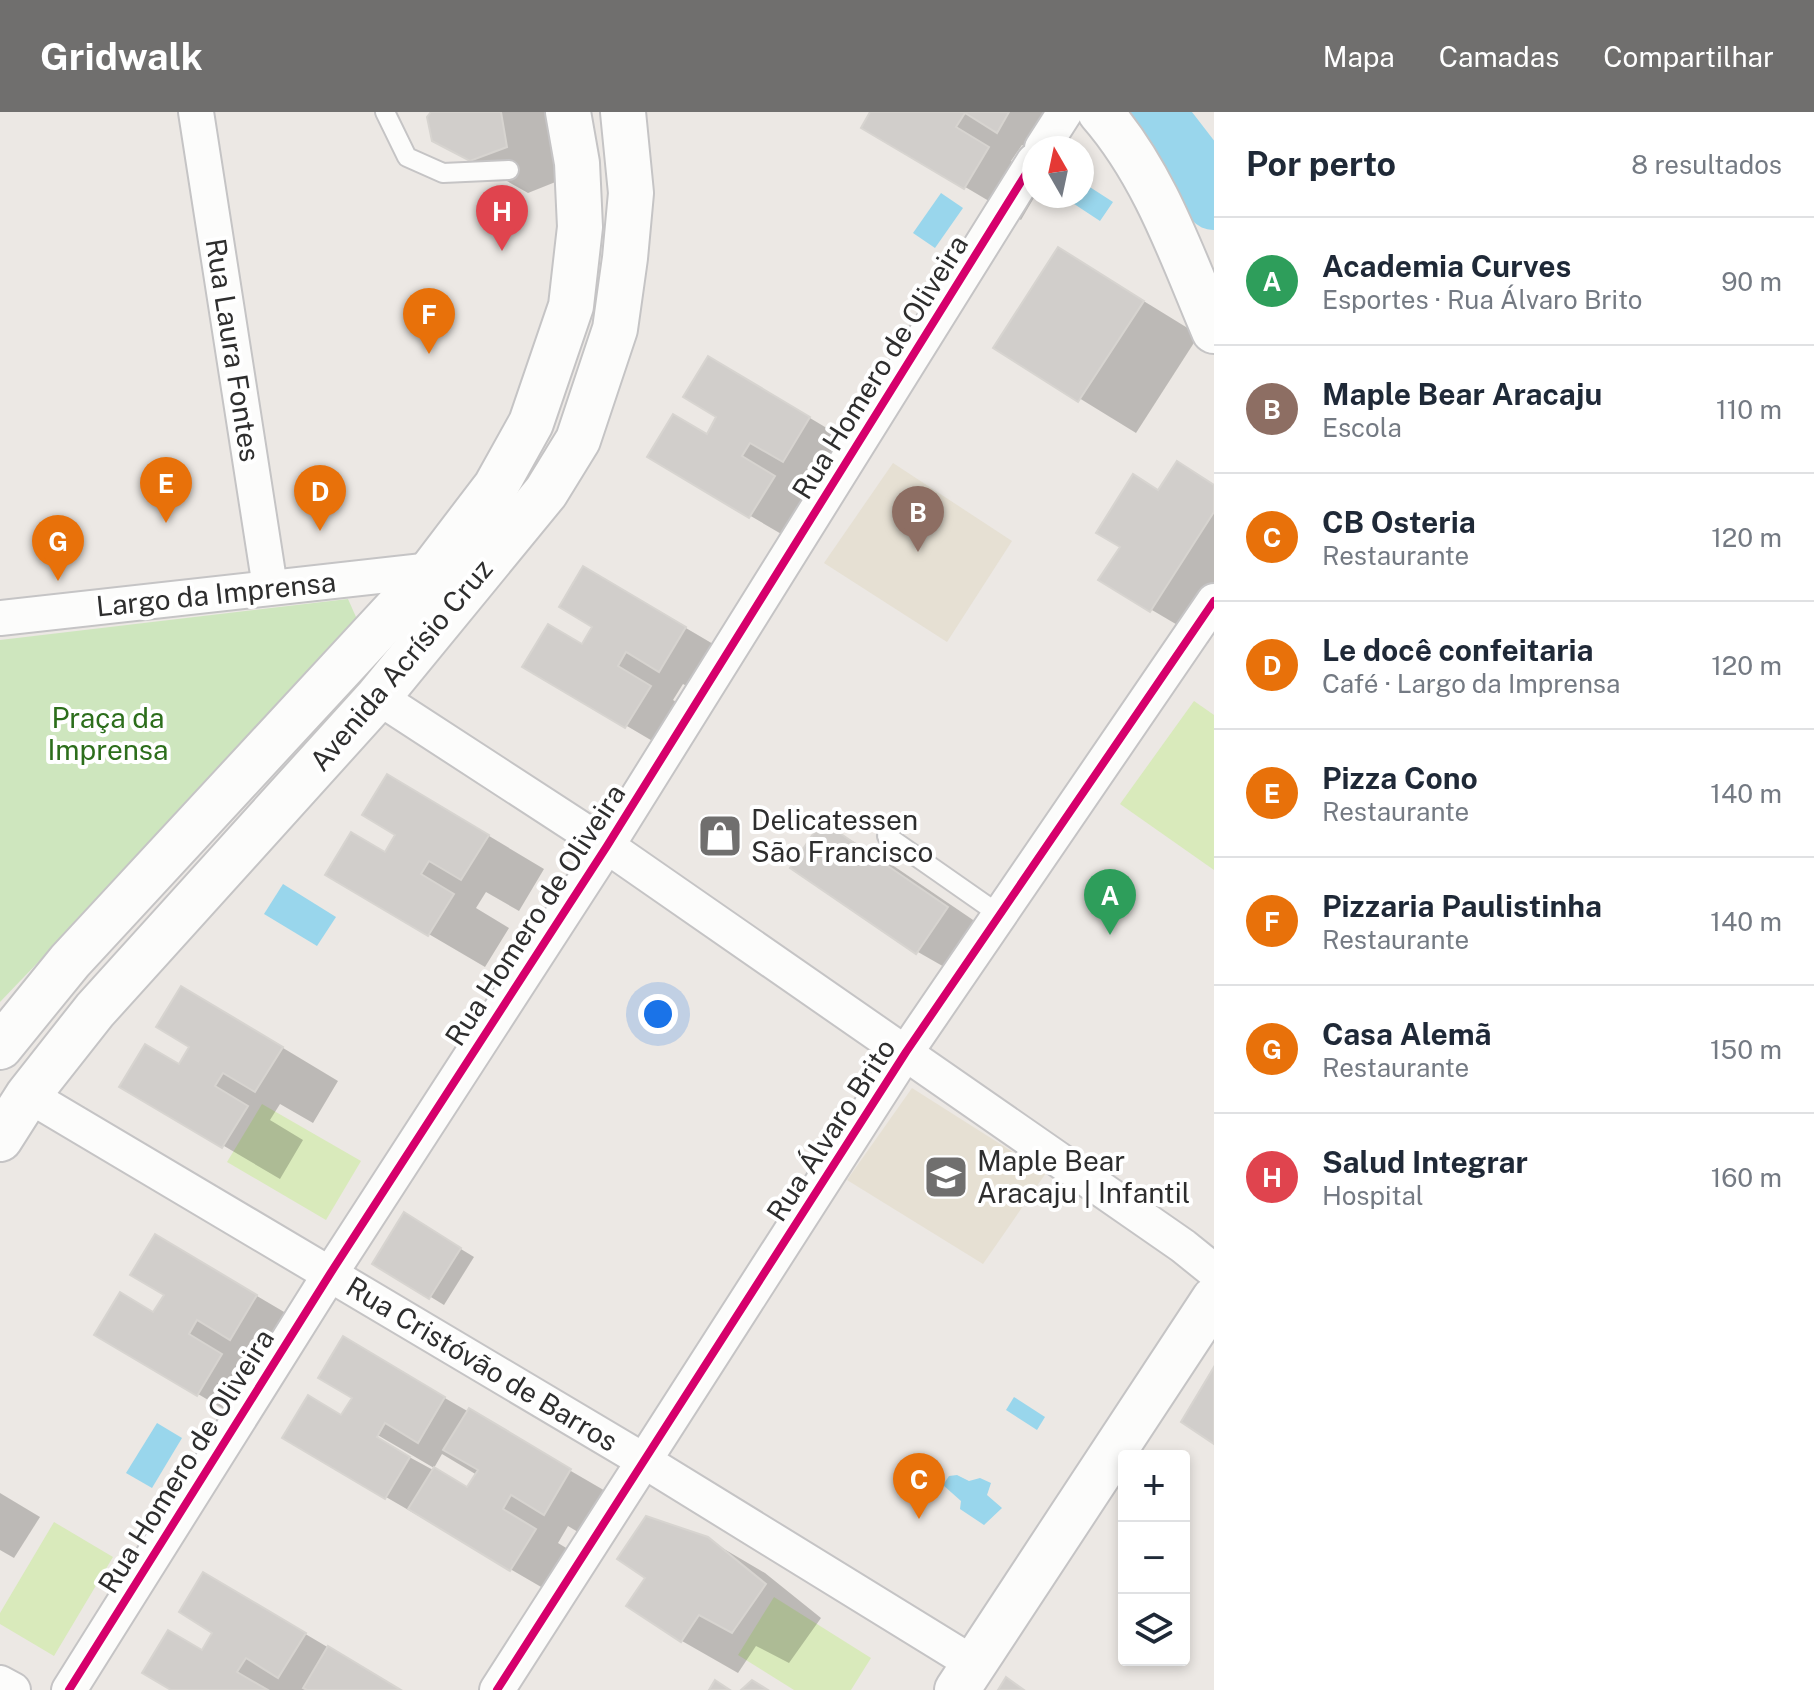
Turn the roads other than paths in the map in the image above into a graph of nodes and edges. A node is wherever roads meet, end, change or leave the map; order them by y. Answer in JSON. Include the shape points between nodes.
{"nodes":[{"id":1,"x":196,"y":112,"type":"edge"},
{"id":2,"x":385,"y":112,"type":"edge"},
{"id":3,"x":568,"y":112,"type":"edge"},
{"id":4,"x":623,"y":112,"type":"edge"},
{"id":5,"x":1065,"y":112,"type":"edge"},
{"id":6,"x":1100,"y":112,"type":"edge"},
{"id":7,"x":1050,"y":136,"type":"edge"},
{"id":8,"x":509,"y":170,"type":"dead end"},
{"id":9,"x":1022,"y":180,"type":"edge"},
{"id":10,"x":1214,"y":331,"type":"edge"},
{"id":11,"x":432,"y":570,"type":"junction"},
{"id":12,"x":270,"y":587,"type":"junction"},
{"id":13,"x":1214,"y":601,"type":"edge"},
{"id":14,"x":0,"y":618,"type":"edge"},
{"id":15,"x":378,"y":697,"type":"junction"},
{"id":16,"x":887,"y":836,"type":"dead end"},
{"id":17,"x":607,"y":846,"type":"junction"},
{"id":18,"x":1000,"y":915,"type":"junction"},
{"id":19,"x":0,"y":1047,"type":"edge"},
{"id":20,"x":906,"y":1052,"type":"junction"},
{"id":21,"x":28,"y":1095,"type":"junction"},
{"id":22,"x":0,"y":1139,"type":"edge"},
{"id":23,"x":1214,"y":1271,"type":"edge"},
{"id":24,"x":330,"y":1274,"type":"junction"},
{"id":25,"x":1214,"y":1299,"type":"edge"},
{"id":26,"x":646,"y":1462,"type":"junction"},
{"id":27,"x":966,"y":1677,"type":"edge"},
{"id":28,"x":0,"y":1683,"type":"edge"},
{"id":29,"x":13,"y":1690,"type":"edge"},
{"id":30,"x":69,"y":1690,"type":"edge"},
{"id":31,"x":497,"y":1690,"type":"edge"}],
"edges":[{"from":1,"to":12,"type":"street","name":"Rua Laura Fontes"},
{"from":2,"to":8,"type":"lane","via":[[407,157],[443,173]]},
{"from":3,"to":11,"type":"street","name":"Avenida Acrísio Cruz","via":[[580,227],[571,306],[531,423],[496,486]]},
{"from":4,"to":15,"type":"street","name":"Avenida Acrísio Cruz","via":[[631,193],[625,258],[615,329],[578,440],[546,492]]},
{"from":5,"to":7,"type":"street"},
{"from":6,"to":10,"type":"street","via":[[1121,136],[1159,200]]},
{"from":9,"to":17,"type":"street","name":"Rua Homero de Oliveira"},
{"from":11,"to":12,"type":"street","name":"Largo da Imprensa"},
{"from":11,"to":19,"type":"street","name":"Avenida Acrísio Cruz","via":[[70,961]]},
{"from":12,"to":14,"type":"street","name":"Largo da Imprensa"},
{"from":13,"to":18,"type":"street","name":"Rua Álvaro Brito"},
{"from":15,"to":17,"type":"street"},
{"from":15,"to":21,"type":"street","name":"Avenida Acrísio Cruz","via":[[95,1010]]},
{"from":16,"to":18,"type":"lane"},
{"from":17,"to":20,"type":"street"},
{"from":17,"to":24,"type":"street","name":"Rua Homero de Oliveira"},
{"from":18,"to":20,"type":"street","name":"Rua Álvaro Brito"},
{"from":20,"to":23,"type":"street"},
{"from":20,"to":26,"type":"street","name":"Rua Álvaro Brito"},
{"from":21,"to":22,"type":"street","name":"Avenida Acrísio Cruz"},
{"from":21,"to":24,"type":"street","name":"Rua Cristóvão de Barros"},
{"from":24,"to":26,"type":"street","name":"Rua Cristóvão de Barros"},
{"from":24,"to":30,"type":"street","name":"Rua Homero de Oliveira"},
{"from":25,"to":27,"type":"street"},
{"from":26,"to":27,"type":"street","name":"Rua Cristóvão de Barros"},
{"from":26,"to":31,"type":"street","name":"Rua Álvaro Brito"},
{"from":28,"to":29,"type":"street"}]}
